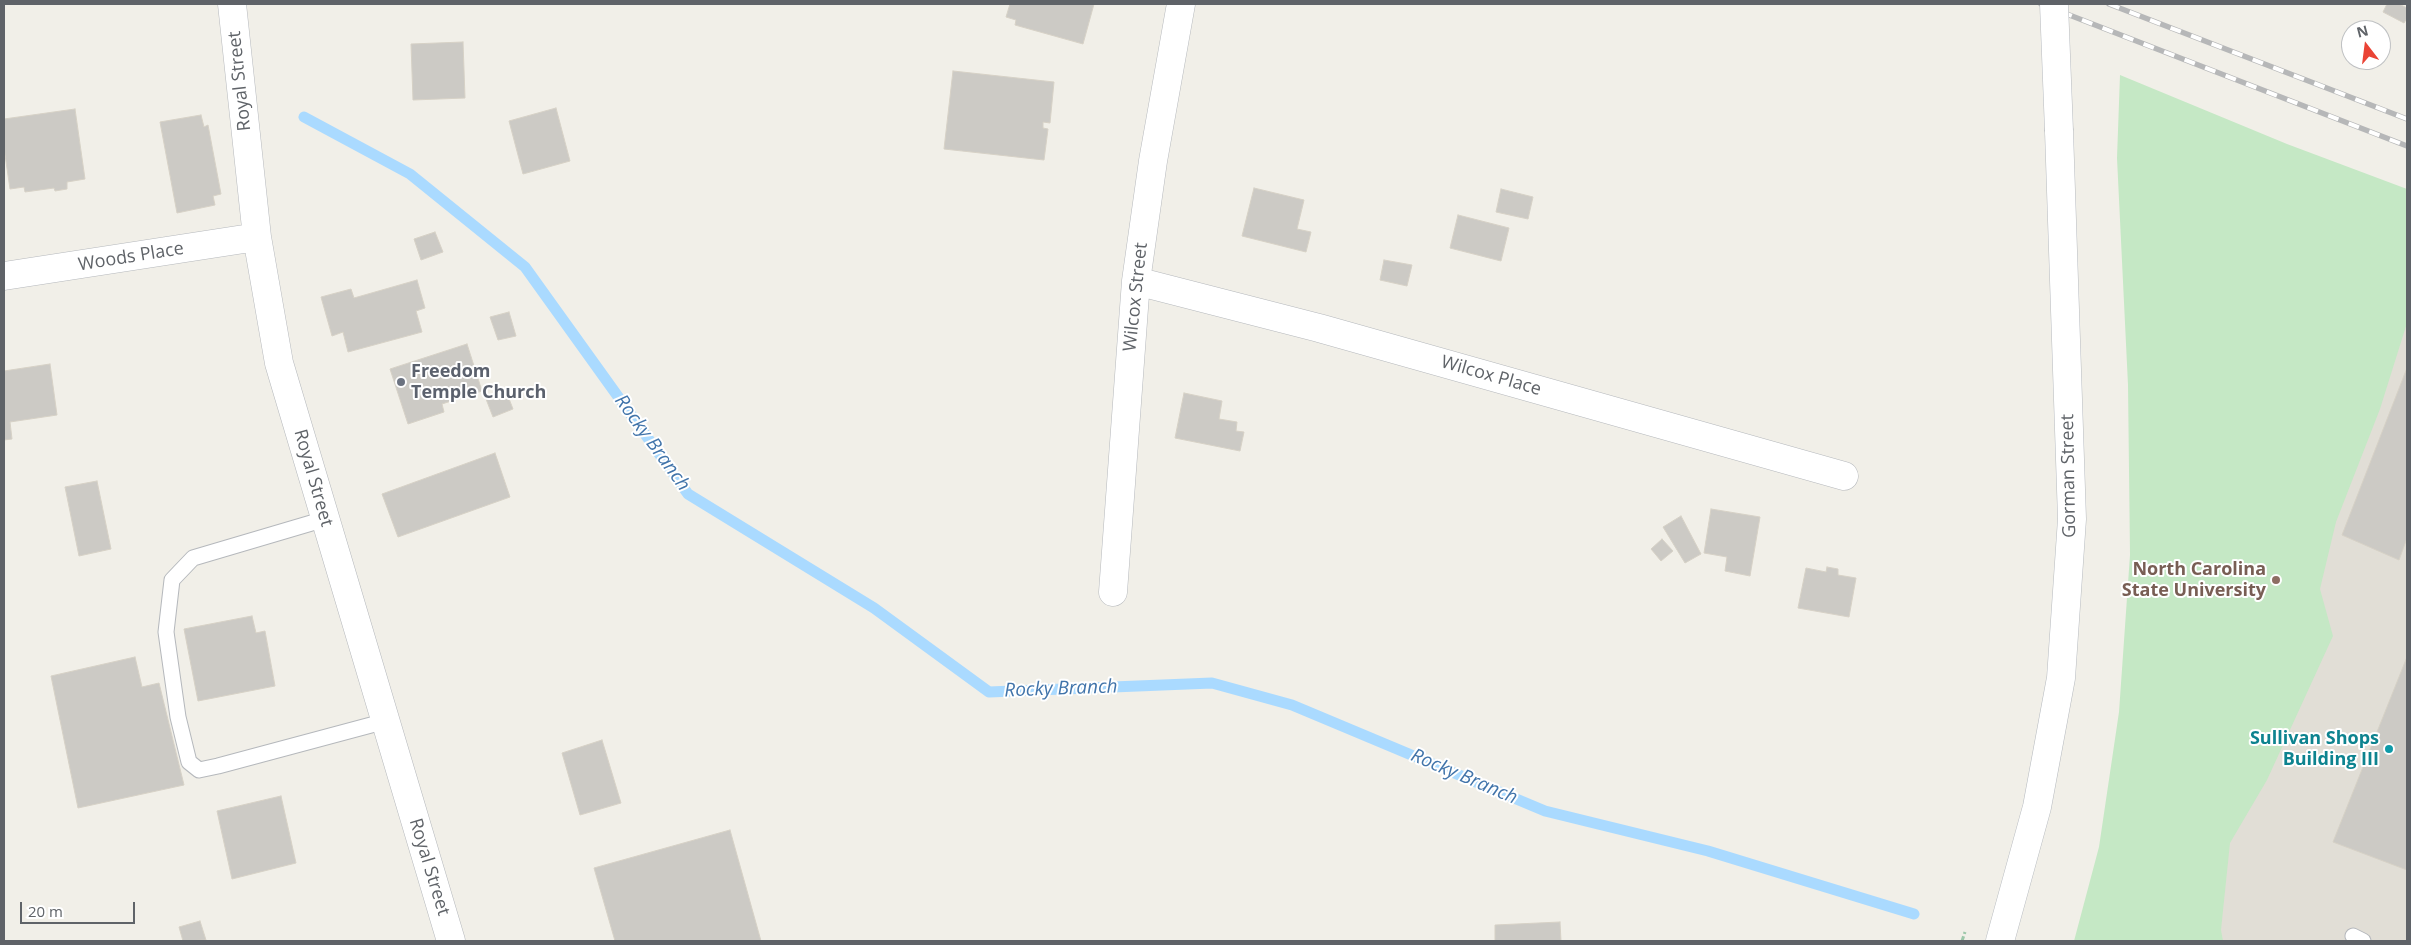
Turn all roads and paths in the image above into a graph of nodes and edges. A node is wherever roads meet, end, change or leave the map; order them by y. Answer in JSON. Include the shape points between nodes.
{"nodes":[{"id":1,"x":232,"y":4,"type":"edge"},
{"id":2,"x":1180,"y":4,"type":"edge"},
{"id":3,"x":2054,"y":4,"type":"edge"},
{"id":4,"x":258,"y":237,"type":"junction"},
{"id":5,"x":4,"y":276,"type":"edge"},
{"id":6,"x":1136,"y":281,"type":"junction"},
{"id":7,"x":1844,"y":476,"type":"dead end"},
{"id":8,"x":325,"y":519,"type":"junction"},
{"id":9,"x":1112,"y":592,"type":"dead end"},
{"id":10,"x":386,"y":721,"type":"junction"},
{"id":11,"x":451,"y":941,"type":"edge"},
{"id":12,"x":2000,"y":941,"type":"edge"}],
"edges":[{"from":1,"to":4,"type":"street","name":"Royal Street"},
{"from":2,"to":6,"type":"street","name":"Wilcox Street"},
{"from":3,"to":12,"type":"street","name":"Gorman Street","bridge":true,"via":[[2072,519],[2061,678],[2037,807]]},
{"from":4,"to":5,"type":"street","name":"Woods Place"},
{"from":4,"to":8,"type":"street","name":"Royal Street","via":[[279,363]]},
{"from":6,"to":7,"type":"street","name":"Wilcox Place","via":[[1329,330]]},
{"from":6,"to":9,"type":"street","name":"Wilcox Street"},
{"from":8,"to":10,"type":"street","name":"Royal Street"},
{"from":8,"to":10,"type":"lane","via":[[193,558],[172,580],[166,632],[178,717],[189,762],[199,770]]},
{"from":10,"to":11,"type":"street","name":"Royal Street"}]}
